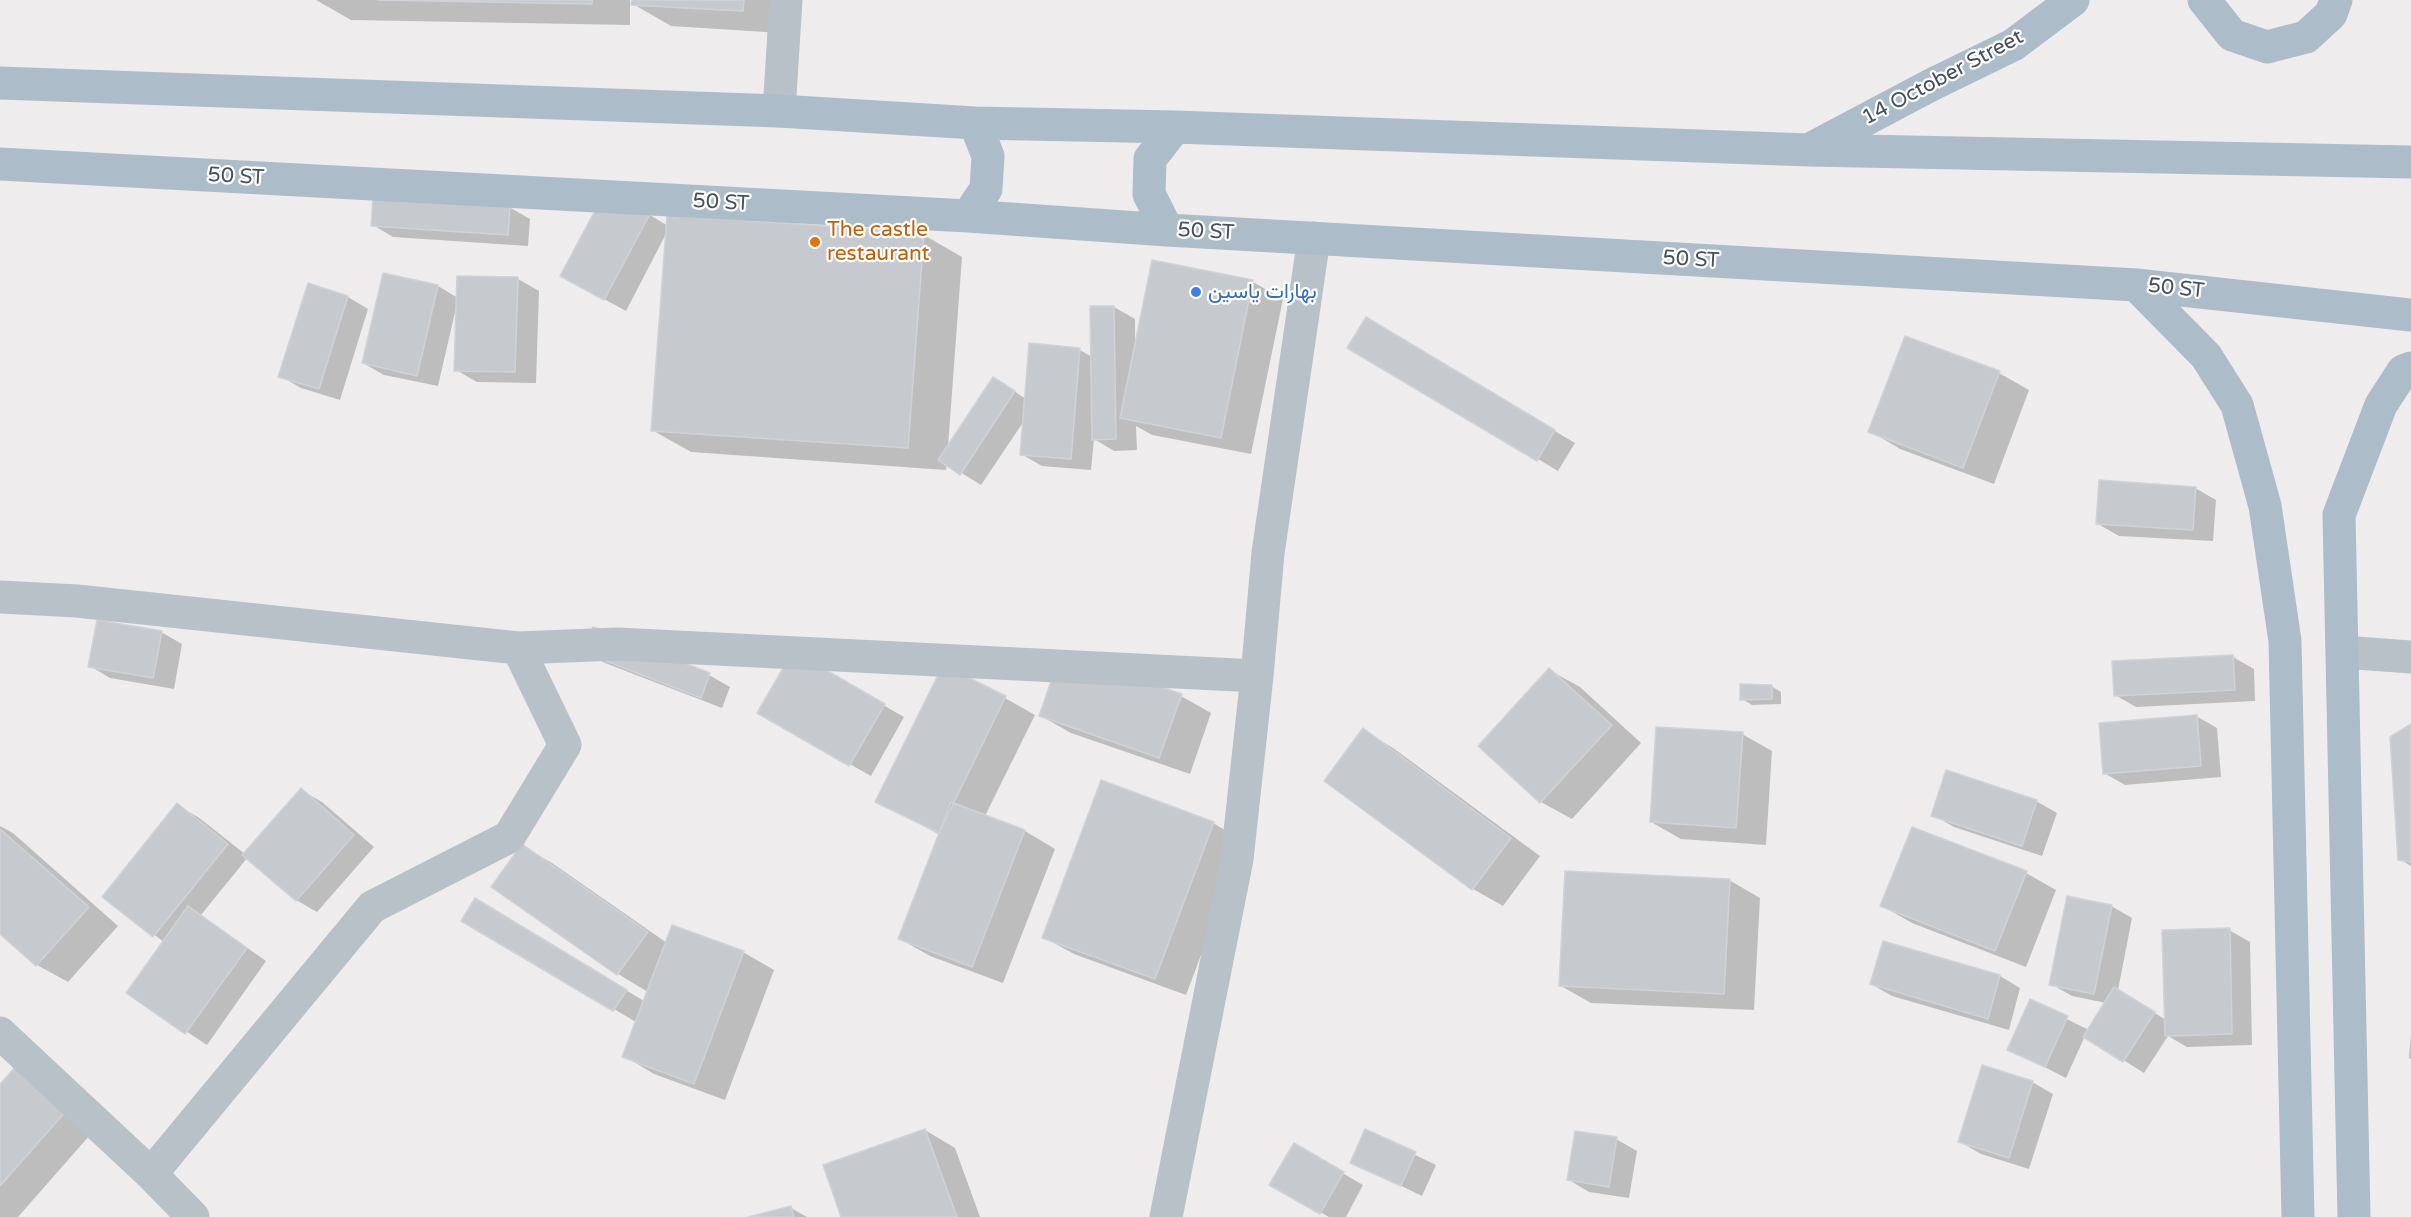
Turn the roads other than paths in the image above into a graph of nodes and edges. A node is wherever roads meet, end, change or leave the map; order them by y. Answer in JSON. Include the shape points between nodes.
{"nodes":[{"id":1,"x":786,"y":0,"type":"edge"},
{"id":2,"x":2073,"y":0,"type":"edge"},
{"id":3,"x":2204,"y":0,"type":"edge"},
{"id":4,"x":2336,"y":0,"type":"edge"},
{"id":5,"x":0,"y":83,"type":"edge"},
{"id":6,"x":779,"y":111,"type":"junction"},
{"id":7,"x":975,"y":123,"type":"junction"},
{"id":8,"x":1175,"y":127,"type":"junction"},
{"id":9,"x":1809,"y":150,"type":"junction"},
{"id":10,"x":2411,"y":162,"type":"edge"},
{"id":11,"x":0,"y":164,"type":"edge"},
{"id":12,"x":968,"y":216,"type":"junction"},
{"id":13,"x":1167,"y":230,"type":"junction"},
{"id":14,"x":1314,"y":238,"type":"junction"},
{"id":15,"x":2136,"y":285,"type":"junction"},
{"id":16,"x":2411,"y":315,"type":"edge"},
{"id":17,"x":2411,"y":368,"type":"edge"},
{"id":18,"x":0,"y":597,"type":"edge"},
{"id":19,"x":518,"y":648,"type":"junction"},
{"id":20,"x":2343,"y":652,"type":"junction"},
{"id":21,"x":2411,"y":657,"type":"edge"},
{"id":22,"x":1257,"y":676,"type":"junction"},
{"id":23,"x":0,"y":1033,"type":"edge"},
{"id":24,"x":151,"y":1174,"type":"junction"},
{"id":25,"x":193,"y":1217,"type":"edge"},
{"id":26,"x":1166,"y":1217,"type":"edge"},
{"id":27,"x":2298,"y":1217,"type":"edge"},
{"id":28,"x":2354,"y":1217,"type":"edge"}],
"edges":[{"from":1,"to":6,"type":"street"},
{"from":2,"to":9,"type":"main road","name":"14 October Street","via":[[2013,45]]},
{"from":3,"to":4,"type":"main road","via":[[2232,35],[2267,47],[2306,38],[2331,14]]},
{"from":5,"to":6,"type":"main road"},
{"from":6,"to":7,"type":"main road"},
{"from":7,"to":8,"type":"main road"},
{"from":7,"to":12,"type":"main road","via":[[988,156],[987,189]]},
{"from":8,"to":9,"type":"main road"},
{"from":8,"to":13,"type":"main road","via":[[1150,159],[1149,194]]},
{"from":9,"to":10,"type":"main road"},
{"from":11,"to":12,"type":"main road","name":"50 ST"},
{"from":12,"to":13,"type":"main road","name":"50 ST"},
{"from":13,"to":14,"type":"main road","name":"50 ST"},
{"from":14,"to":15,"type":"main road","name":"50 ST"},
{"from":14,"to":22,"type":"street","via":[[1268,553]]},
{"from":15,"to":16,"type":"main road","name":"50 ST"},
{"from":15,"to":27,"type":"main road","via":[[2206,356],[2236,405],[2265,506],[2285,642]]},
{"from":17,"to":20,"type":"main road","via":[[2403,371],[2381,405],[2339,515]]},
{"from":18,"to":19,"type":"street","via":[[77,601]]},
{"from":19,"to":22,"type":"street","via":[[617,644]]},
{"from":19,"to":24,"type":"street","via":[[565,745],[509,837],[372,907]]},
{"from":20,"to":21,"type":"street"},
{"from":20,"to":28,"type":"main road"},
{"from":22,"to":26,"type":"street","via":[[1237,859]]},
{"from":23,"to":24,"type":"street"},
{"from":24,"to":25,"type":"street"}]}
